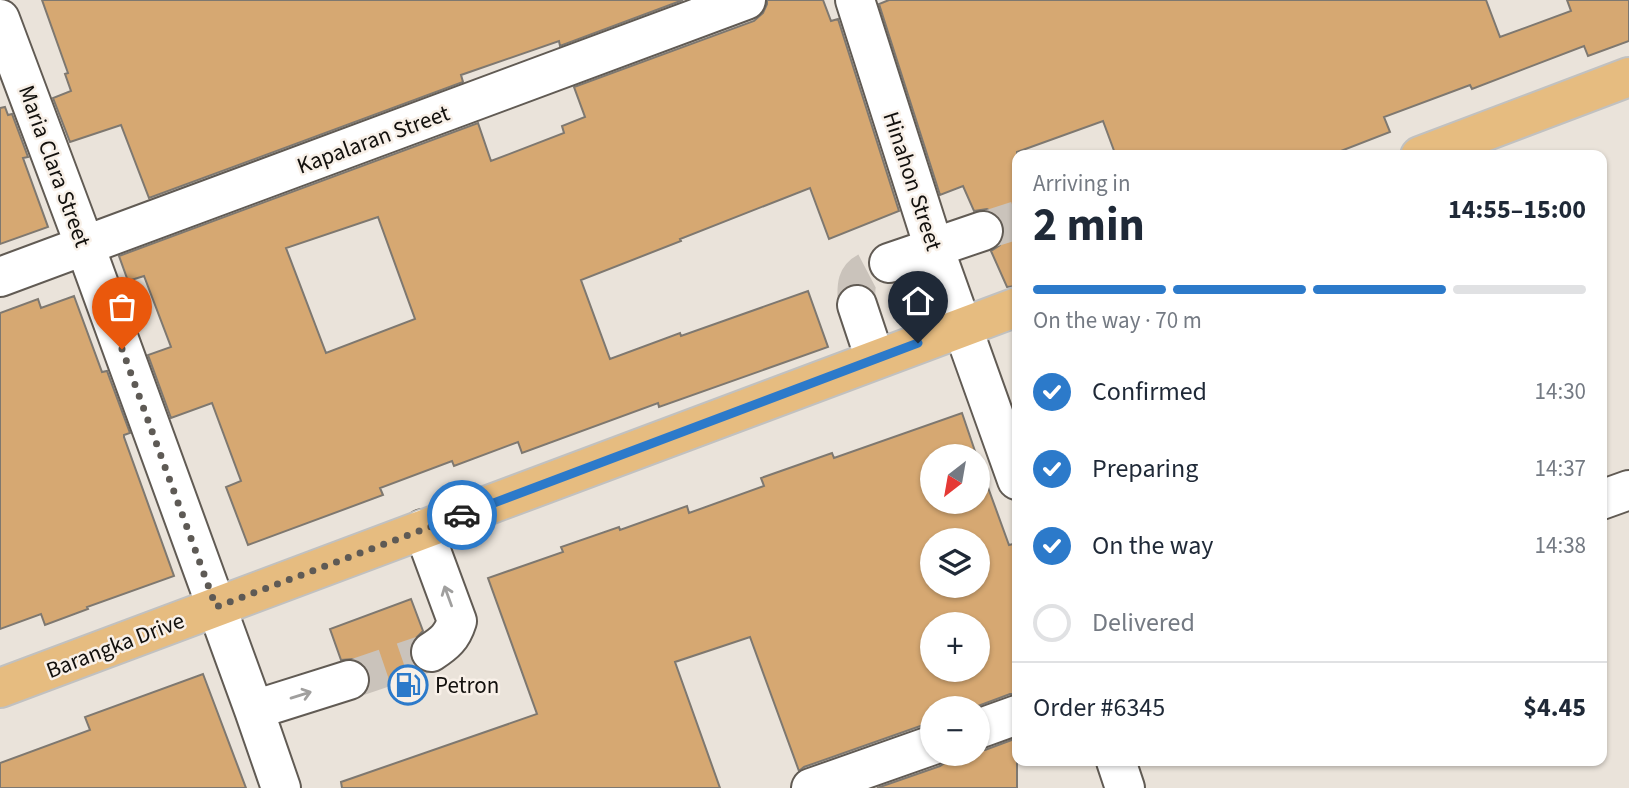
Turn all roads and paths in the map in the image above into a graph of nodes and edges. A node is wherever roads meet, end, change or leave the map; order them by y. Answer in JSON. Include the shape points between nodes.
{"nodes":[{"id":1,"x":746,"y":0,"type":"edge"},
{"id":2,"x":855,"y":0,"type":"edge"},
{"id":3,"x":0,"y":19,"type":"edge"},
{"id":4,"x":1629,"y":77,"type":"edge"},
{"id":5,"x":1436,"y":150,"type":"edge"},
{"id":6,"x":983,"y":231,"type":"tunnel mouth"},
{"id":7,"x":85,"y":246,"type":"junction"},
{"id":8,"x":934,"y":248,"type":"junction"},
{"id":9,"x":889,"y":262,"type":"tunnel mouth"},
{"id":10,"x":0,"y":277,"type":"edge"},
{"id":11,"x":857,"y":305,"type":"tunnel mouth"},
{"id":12,"x":1012,"y":309,"type":"edge"},
{"id":13,"x":962,"y":327,"type":"junction"},
{"id":14,"x":875,"y":359,"type":"junction"},
{"id":15,"x":1012,"y":466,"type":"edge"},
{"id":16,"x":1629,"y":490,"type":"edge"},
{"id":17,"x":1607,"y":498,"type":"edge"},
{"id":18,"x":423,"y":529,"type":"junction"},
{"id":19,"x":216,"y":607,"type":"junction"},
{"id":20,"x":431,"y":652,"type":"tunnel mouth"},
{"id":21,"x":349,"y":680,"type":"tunnel mouth"},
{"id":22,"x":0,"y":688,"type":"edge"},
{"id":23,"x":254,"y":710,"type":"junction"},
{"id":24,"x":1012,"y":717,"type":"edge"},
{"id":25,"x":990,"y":725,"type":"edge"},
{"id":26,"x":920,"y":750,"type":"edge"},
{"id":27,"x":1118,"y":766,"type":"edge"},
{"id":28,"x":281,"y":788,"type":"edge"},
{"id":29,"x":811,"y":788,"type":"edge"},
{"id":30,"x":1125,"y":788,"type":"edge"}],
"edges":[{"from":1,"to":7,"type":"street","name":"Kapalaran Street"},
{"from":2,"to":8,"type":"street","name":"Hinahon Street"},
{"from":3,"to":7,"type":"street","name":"Maria Clara Street"},
{"from":4,"to":5,"type":"main road"},
{"from":6,"to":8,"type":"street"},
{"from":7,"to":10,"type":"street","name":"Kapalaran Street"},
{"from":7,"to":19,"type":"street","name":"Maria Clara Street"},
{"from":8,"to":9,"type":"street"},
{"from":8,"to":13,"type":"street","name":"Hinahon Street"},
{"from":11,"to":14,"type":"street"},
{"from":12,"to":13,"type":"main road","name":"Barangka Drive"},
{"from":13,"to":14,"type":"main road","name":"Barangka Drive"},
{"from":13,"to":15,"type":"street","name":"Hinahon Street"},
{"from":14,"to":18,"type":"main road","name":"Barangka Drive"},
{"from":16,"to":17,"type":"street"},
{"from":18,"to":19,"type":"main road","name":"Barangka Drive"},
{"from":20,"to":18,"type":"street","one_way":true,"via":[[445,644],[457,621]]},
{"from":19,"to":22,"type":"main road","name":"Barangka Drive"},
{"from":19,"to":23,"type":"street","name":"Maria Clara Street"},
{"from":23,"to":21,"type":"street","one_way":true},
{"from":23,"to":28,"type":"street","name":"Maria Clara Street"},
{"from":24,"to":25,"type":"street"},
{"from":26,"to":29,"type":"street"},
{"from":27,"to":30,"type":"street"}]}
